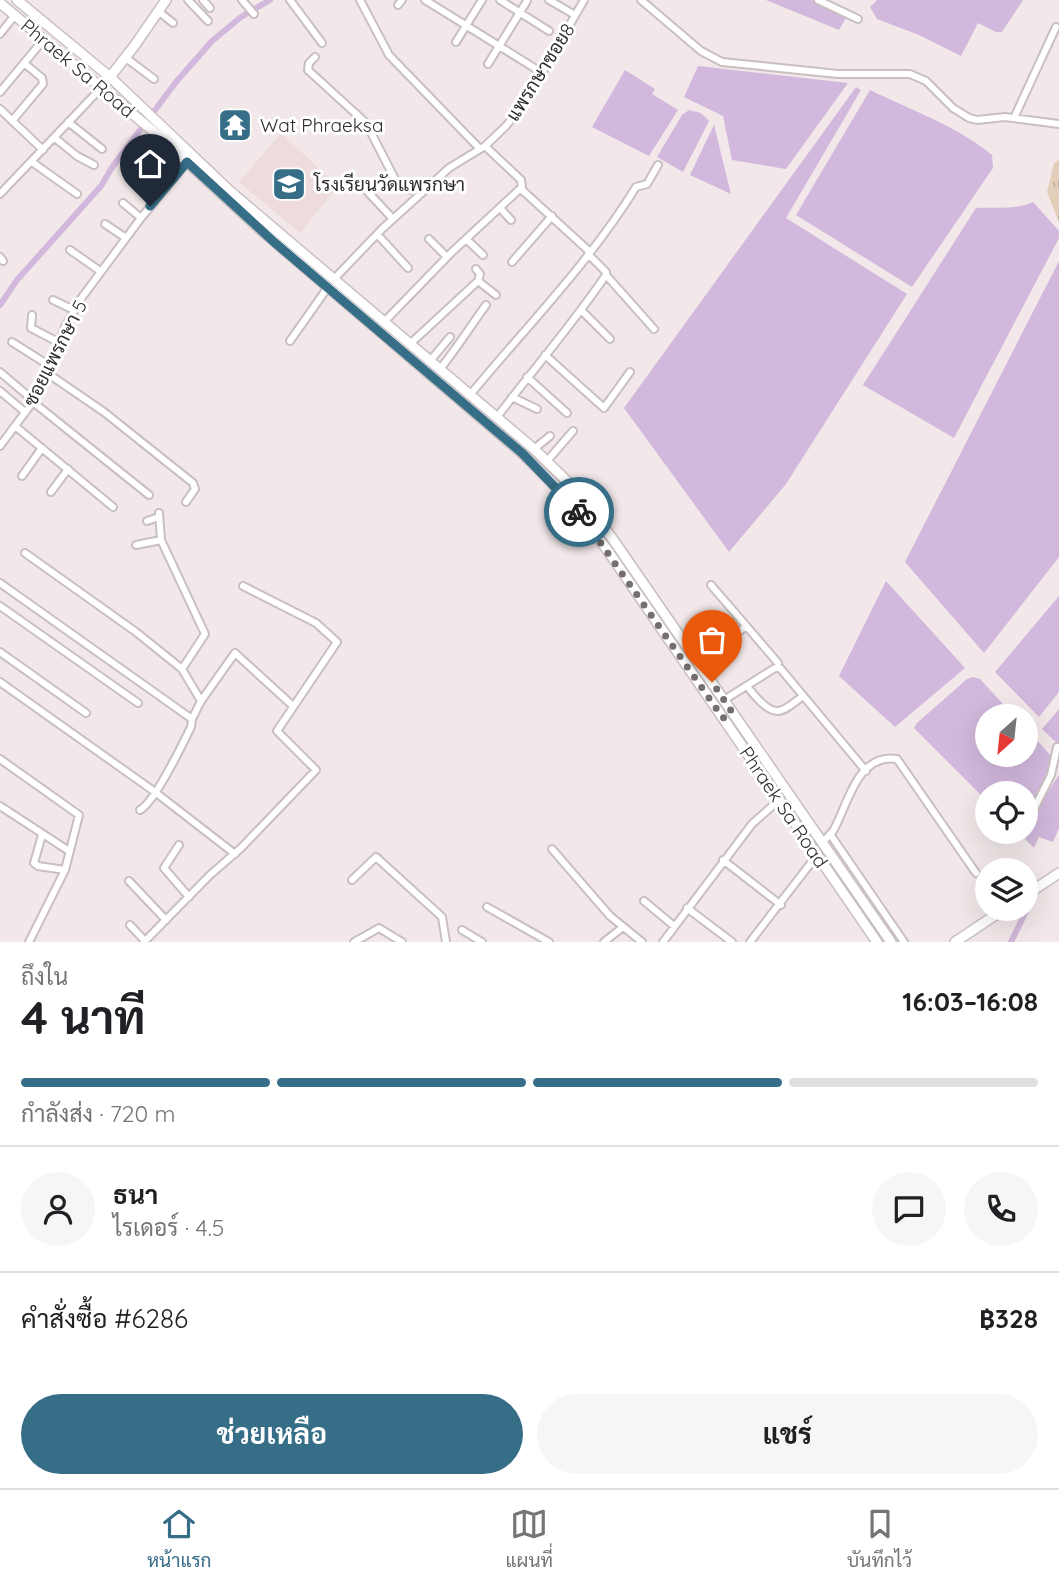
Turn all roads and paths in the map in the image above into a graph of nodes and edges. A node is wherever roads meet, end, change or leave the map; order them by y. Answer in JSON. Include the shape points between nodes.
{"nodes":[{"id":1,"x":17,"y":0,"type":"edge"},
{"id":2,"x":166,"y":0,"type":"edge"},
{"id":3,"x":188,"y":0,"type":"edge"},
{"id":4,"x":203,"y":0,"type":"edge"},
{"id":5,"x":242,"y":0,"type":"edge"},
{"id":6,"x":290,"y":0,"type":"edge"},
{"id":7,"x":359,"y":0,"type":"edge"},
{"id":8,"x":425,"y":0,"type":"edge"},
{"id":9,"x":482,"y":0,"type":"edge"},
{"id":10,"x":499,"y":0,"type":"edge"},
{"id":11,"x":549,"y":0,"type":"edge"},
{"id":12,"x":584,"y":0,"type":"edge"},
{"id":13,"x":640,"y":0,"type":"edge"},
{"id":14,"x":818,"y":0,"type":"edge"},
{"id":15,"x":527,"y":1,"type":"edge"},
{"id":16,"x":0,"y":3,"type":"edge"},
{"id":17,"x":435,"y":3,"type":"edge"},
{"id":18,"x":210,"y":8,"type":"dead end"},
{"id":19,"x":158,"y":11,"type":"junction"},
{"id":20,"x":520,"y":13,"type":"junction"},
{"id":21,"x":254,"y":14,"type":"dead end"},
{"id":22,"x":15,"y":15,"type":"junction"},
{"id":23,"x":575,"y":15,"type":"junction"},
{"id":24,"x":858,"y":19,"type":"dead end"},
{"id":25,"x":208,"y":22,"type":"dead end"},
{"id":26,"x":173,"y":23,"type":"dead end"},
{"id":27,"x":466,"y":26,"type":"junction"},
{"id":28,"x":1056,"y":27,"type":"dead end"},
{"id":29,"x":549,"y":32,"type":"dead end"},
{"id":30,"x":0,"y":34,"type":"edge"},
{"id":31,"x":44,"y":39,"type":"junction"},
{"id":32,"x":456,"y":42,"type":"dead end"},
{"id":33,"x":322,"y":43,"type":"dead end"},
{"id":34,"x":500,"y":47,"type":"junction"},
{"id":35,"x":315,"y":57,"type":"dead end"},
{"id":36,"x":126,"y":58,"type":"junction"},
{"id":37,"x":24,"y":63,"type":"junction"},
{"id":38,"x":488,"y":64,"type":"dead end"},
{"id":39,"x":541,"y":72,"type":"junction"},
{"id":40,"x":110,"y":77,"type":"junction"},
{"id":41,"x":154,"y":79,"type":"dead end"},
{"id":42,"x":102,"y":88,"type":"junction"},
{"id":43,"x":0,"y":92,"type":"edge"},
{"id":44,"x":0,"y":109,"type":"edge"},
{"id":45,"x":140,"y":115,"type":"junction"},
{"id":46,"x":1014,"y":118,"type":"junction"},
{"id":47,"x":12,"y":121,"type":"junction"},
{"id":48,"x":68,"y":122,"type":"junction"},
{"id":49,"x":1059,"y":124,"type":"edge"},
{"id":50,"x":152,"y":125,"type":"junction"},
{"id":51,"x":55,"y":138,"type":"junction"},
{"id":52,"x":482,"y":147,"type":"junction"},
{"id":53,"x":102,"y":149,"type":"dead end"},
{"id":54,"x":43,"y":150,"type":"junction"},
{"id":55,"x":32,"y":162,"type":"junction"},
{"id":56,"x":187,"y":162,"type":"junction"},
{"id":57,"x":94,"y":165,"type":"dead end"},
{"id":58,"x":658,"y":165,"type":"dead end"},
{"id":59,"x":521,"y":189,"type":"junction"},
{"id":60,"x":367,"y":191,"type":"dead end"},
{"id":61,"x":424,"y":191,"type":"junction"},
{"id":62,"x":0,"y":194,"type":"edge"},
{"id":63,"x":77,"y":194,"type":"dead end"},
{"id":64,"x":123,"y":202,"type":"dead end"},
{"id":65,"x":500,"y":208,"type":"junction"},
{"id":66,"x":552,"y":216,"type":"junction"},
{"id":67,"x":141,"y":218,"type":"junction"},
{"id":68,"x":393,"y":219,"type":"junction"},
{"id":69,"x":511,"y":220,"type":"dead end"},
{"id":70,"x":105,"y":224,"type":"dead end"},
{"id":71,"x":377,"y":234,"type":"junction"},
{"id":72,"x":126,"y":238,"type":"junction"},
{"id":73,"x":429,"y":239,"type":"dead end"},
{"id":74,"x":466,"y":239,"type":"junction"},
{"id":75,"x":70,"y":250,"type":"dead end"},
{"id":76,"x":589,"y":253,"type":"junction"},
{"id":77,"x":483,"y":255,"type":"dead end"},
{"id":78,"x":447,"y":257,"type":"junction"},
{"id":79,"x":512,"y":262,"type":"dead end"},
{"id":80,"x":408,"y":268,"type":"dead end"},
{"id":81,"x":476,"y":269,"type":"dead end"},
{"id":82,"x":100,"y":271,"type":"junction"},
{"id":83,"x":606,"y":275,"type":"junction"},
{"id":84,"x":334,"y":279,"type":"junction"},
{"id":85,"x":478,"y":281,"type":"junction"},
{"id":86,"x":328,"y":287,"type":"junction"},
{"id":87,"x":496,"y":295,"type":"dead end"},
{"id":88,"x":53,"y":300,"type":"dead end"},
{"id":89,"x":486,"y":305,"type":"dead end"},
{"id":90,"x":74,"y":310,"type":"junction"},
{"id":91,"x":582,"y":311,"type":"junction"},
{"id":92,"x":32,"y":315,"type":"dead end"},
{"id":93,"x":384,"y":322,"type":"junction"},
{"id":94,"x":654,"y":329,"type":"dead end"},
{"id":95,"x":450,"y":337,"type":"dead end"},
{"id":96,"x":610,"y":339,"type":"dead end"},
{"id":97,"x":290,"y":341,"type":"dead end"},
{"id":98,"x":12,"y":342,"type":"dead end"},
{"id":99,"x":58,"y":342,"type":"junction"},
{"id":100,"x":410,"y":344,"type":"junction"},
{"id":101,"x":545,"y":355,"type":"junction"},
{"id":102,"x":430,"y":361,"type":"junction"},
{"id":103,"x":440,"y":369,"type":"junction"},
{"id":104,"x":49,"y":370,"type":"junction"},
{"id":105,"x":0,"y":372,"type":"edge"},
{"id":106,"x":630,"y":372,"type":"dead end"},
{"id":107,"x":527,"y":377,"type":"junction"},
{"id":108,"x":0,"y":391,"type":"edge"},
{"id":109,"x":470,"y":395,"type":"junction"},
{"id":110,"x":512,"y":397,"type":"junction"},
{"id":111,"x":33,"y":401,"type":"junction"},
{"id":112,"x":537,"y":409,"type":"dead end"},
{"id":113,"x":25,"y":412,"type":"junction"},
{"id":114,"x":567,"y":413,"type":"dead end"},
{"id":115,"x":497,"y":417,"type":"junction"},
{"id":116,"x":15,"y":426,"type":"junction"},
{"id":117,"x":573,"y":431,"type":"dead end"},
{"id":118,"x":3,"y":435,"type":"edge"},
{"id":119,"x":550,"y":436,"type":"dead end"},
{"id":120,"x":0,"y":446,"type":"edge"},
{"id":121,"x":42,"y":448,"type":"junction"},
{"id":122,"x":534,"y":449,"type":"junction"},
{"id":123,"x":547,"y":461,"type":"junction"},
{"id":124,"x":68,"y":469,"type":"junction"},
{"id":125,"x":22,"y":476,"type":"dead end"},
{"id":126,"x":51,"y":492,"type":"dead end"},
{"id":127,"x":149,"y":495,"type":"dead end"},
{"id":128,"x":186,"y":502,"type":"dead end"},
{"id":129,"x":113,"y":507,"type":"dead end"},
{"id":130,"x":147,"y":521,"type":"dead end"},
{"id":131,"x":156,"y":541,"type":"junction"},
{"id":132,"x":136,"y":545,"type":"dead end"},
{"id":133,"x":25,"y":553,"type":"dead end"},
{"id":134,"x":0,"y":583,"type":"edge"},
{"id":135,"x":711,"y":584,"type":"dead end"},
{"id":136,"x":243,"y":586,"type":"dead end"},
{"id":137,"x":0,"y":607,"type":"edge"},
{"id":138,"x":746,"y":626,"type":"junction"},
{"id":139,"x":0,"y":652,"type":"edge"},
{"id":140,"x":778,"y":663,"type":"dead end"},
{"id":141,"x":699,"y":664,"type":"junction"},
{"id":142,"x":182,"y":669,"type":"junction"},
{"id":143,"x":0,"y":682,"type":"edge"},
{"id":144,"x":747,"y":686,"type":"junction"},
{"id":145,"x":803,"y":696,"type":"junction"},
{"id":146,"x":724,"y":700,"type":"junction"},
{"id":147,"x":201,"y":701,"type":"junction"},
{"id":148,"x":138,"y":703,"type":"dead end"},
{"id":149,"x":293,"y":706,"type":"junction"},
{"id":150,"x":732,"y":712,"type":"junction"},
{"id":151,"x":86,"y":713,"type":"dead end"},
{"id":152,"x":723,"y":718,"type":"junction"},
{"id":153,"x":192,"y":719,"type":"junction"},
{"id":154,"x":1057,"y":747,"type":"edge"},
{"id":155,"x":0,"y":759,"type":"edge"},
{"id":156,"x":866,"y":771,"type":"junction"},
{"id":157,"x":155,"y":792,"type":"junction"},
{"id":158,"x":779,"y":800,"type":"junction"},
{"id":159,"x":1038,"y":800,"type":"edge"},
{"id":160,"x":0,"y":806,"type":"edge"},
{"id":161,"x":140,"y":810,"type":"dead end"},
{"id":162,"x":830,"y":834,"type":"junction"},
{"id":163,"x":42,"y":835,"type":"junction"},
{"id":164,"x":822,"y":843,"type":"junction"},
{"id":165,"x":179,"y":845,"type":"dead end"},
{"id":166,"x":552,"y":849,"type":"dead end"},
{"id":167,"x":69,"y":851,"type":"junction"},
{"id":168,"x":234,"y":853,"type":"junction"},
{"id":169,"x":817,"y":855,"type":"junction"},
{"id":170,"x":723,"y":860,"type":"junction"},
{"id":171,"x":65,"y":870,"type":"junction"},
{"id":172,"x":975,"y":872,"type":"edge"},
{"id":173,"x":1059,"y":873,"type":"edge"},
{"id":174,"x":352,"y":880,"type":"dead end"},
{"id":175,"x":129,"y":881,"type":"dead end"},
{"id":176,"x":1038,"y":887,"type":"edge"},
{"id":177,"x":189,"y":897,"type":"junction"},
{"id":178,"x":644,"y":901,"type":"dead end"},
{"id":179,"x":780,"y":905,"type":"junction"},
{"id":180,"x":487,"y":907,"type":"dead end"},
{"id":181,"x":687,"y":908,"type":"junction"},
{"id":182,"x":166,"y":920,"type":"junction"},
{"id":183,"x":986,"y":921,"type":"edge"},
{"id":184,"x":130,"y":925,"type":"dead end"},
{"id":185,"x":674,"y":926,"type":"junction"},
{"id":186,"x":623,"y":927,"type":"junction"},
{"id":187,"x":462,"y":930,"type":"dead end"},
{"id":188,"x":875,"y":941,"type":"edge"},
{"id":189,"x":29,"y":942,"type":"edge"},
{"id":190,"x":144,"y":942,"type":"edge"},
{"id":191,"x":354,"y":942,"type":"edge"},
{"id":192,"x":402,"y":942,"type":"edge"},
{"id":193,"x":446,"y":942,"type":"edge"},
{"id":194,"x":482,"y":942,"type":"edge"},
{"id":195,"x":549,"y":942,"type":"edge"},
{"id":196,"x":604,"y":942,"type":"edge"},
{"id":197,"x":642,"y":942,"type":"edge"},
{"id":198,"x":663,"y":942,"type":"edge"},
{"id":199,"x":732,"y":942,"type":"edge"},
{"id":200,"x":751,"y":942,"type":"edge"},
{"id":201,"x":891,"y":942,"type":"edge"},
{"id":202,"x":904,"y":942,"type":"edge"},
{"id":203,"x":955,"y":942,"type":"edge"}],
"edges":[{"from":1,"to":40,"type":"main road","name":"Phraek Sa Road"},
{"from":2,"to":19,"type":"main road"},
{"from":3,"to":25,"type":"street"},
{"from":4,"to":18,"type":"street"},
{"from":5,"to":21,"type":"street"},
{"from":6,"to":33,"type":"street"},
{"from":7,"to":52,"type":"street","via":[[390,55]]},
{"from":8,"to":17,"type":"street"},
{"from":9,"to":27,"type":"street"},
{"from":10,"to":20,"type":"street"},
{"from":11,"to":23,"type":"street"},
{"from":12,"to":23,"type":"street","name":"แพรกษาซอย8"},
{"from":13,"to":46,"type":"street","via":[[693,46],[722,62],[838,75],[910,74],[926,81],[969,118]]},
{"from":14,"to":24,"type":"street"},
{"from":15,"to":20,"type":"street"},
{"from":16,"to":22,"type":"main road","name":"Phraek Sa Road"},
{"from":17,"to":27,"type":"street"},
{"from":19,"to":26,"type":"street"},
{"from":19,"to":36,"type":"main road"},
{"from":20,"to":29,"type":"street"},
{"from":20,"to":34,"type":"street"},
{"from":22,"to":30,"type":"street"},
{"from":22,"to":31,"type":"main road","name":"Phraek Sa Road"},
{"from":23,"to":39,"type":"street","name":"แพรกษาซอย8"},
{"from":27,"to":32,"type":"street"},
{"from":27,"to":34,"type":"street"},
{"from":28,"to":46,"type":"street"},
{"from":31,"to":37,"type":"street"},
{"from":31,"to":42,"type":"main road","name":"Phraek Sa Road"},
{"from":34,"to":38,"type":"street"},
{"from":34,"to":39,"type":"street"},
{"from":35,"to":61,"type":"street","via":[[308,70],[366,123],[398,185]]},
{"from":36,"to":40,"type":"main road"},
{"from":36,"to":41,"type":"street"},
{"from":37,"to":43,"type":"street"},
{"from":37,"to":47,"type":"street","via":[[43,84]]},
{"from":39,"to":52,"type":"street","name":"แพรกษาซอย8","via":[[526,101]]},
{"from":40,"to":45,"type":"main road","name":"Phraek Sa Road"},
{"from":42,"to":45,"type":"main road","name":"Phraek Sa Road"},
{"from":42,"to":48,"type":"street"},
{"from":44,"to":47,"type":"street"},
{"from":45,"to":50,"type":"main road","name":"Phraek Sa Road"},
{"from":46,"to":49,"type":"street"},
{"from":47,"to":54,"type":"street"},
{"from":48,"to":51,"type":"street"},
{"from":48,"to":53,"type":"street"},
{"from":50,"to":56,"type":"main road","name":"Phraek Sa Road"},
{"from":50,"to":84,"type":"main road","name":"Phraek Sa Road"},
{"from":51,"to":54,"type":"street"},
{"from":51,"to":57,"type":"street"},
{"from":52,"to":59,"type":"street","via":[[521,180]]},
{"from":52,"to":61,"type":"street","name":"แพรกษาซอย8"},
{"from":54,"to":55,"type":"street"},
{"from":55,"to":62,"type":"street"},
{"from":55,"to":63,"type":"street"},
{"from":56,"to":67,"type":"street","name":"ซอยแพรกษา 5"},
{"from":56,"to":86,"type":"main road","name":"Phraek Sa Road"},
{"from":58,"to":76,"type":"street","via":[[647,184],[636,187]]},
{"from":59,"to":65,"type":"street"},
{"from":59,"to":66,"type":"street"},
{"from":60,"to":68,"type":"street"},
{"from":61,"to":68,"type":"street","name":"แพรกษาซอย8"},
{"from":64,"to":67,"type":"street"},
{"from":65,"to":69,"type":"street"},
{"from":65,"to":74,"type":"street"},
{"from":66,"to":76,"type":"street"},
{"from":66,"to":79,"type":"street"},
{"from":67,"to":72,"type":"street","name":"ซอยแพรกษา 5"},
{"from":68,"to":71,"type":"street","name":"แพรกษาซอย8"},
{"from":70,"to":72,"type":"street"},
{"from":71,"to":80,"type":"street"},
{"from":71,"to":84,"type":"street","name":"แพรกษาซอย8"},
{"from":72,"to":82,"type":"street","name":"ซอยแพรกษา 5"},
{"from":73,"to":78,"type":"street"},
{"from":74,"to":77,"type":"street"},
{"from":74,"to":78,"type":"street"},
{"from":75,"to":82,"type":"street"},
{"from":76,"to":83,"type":"street"},
{"from":76,"to":109,"type":"street"},
{"from":78,"to":93,"type":"street"},
{"from":81,"to":85,"type":"street"},
{"from":82,"to":90,"type":"street","name":"ซอยแพรกษา 5"},
{"from":83,"to":91,"type":"street"},
{"from":83,"to":94,"type":"street"},
{"from":84,"to":93,"type":"main road","name":"Phraek Sa Road"},
{"from":85,"to":87,"type":"street"},
{"from":85,"to":100,"type":"street"},
{"from":86,"to":97,"type":"street"},
{"from":86,"to":152,"type":"main road","name":"Phraek Sa Road","via":[[565,495]]},
{"from":88,"to":90,"type":"street"},
{"from":89,"to":103,"type":"street"},
{"from":90,"to":99,"type":"street","name":"ซอยแพรกษา 5"},
{"from":91,"to":96,"type":"street"},
{"from":91,"to":101,"type":"street"},
{"from":92,"to":99,"type":"street","via":[[32,328]]},
{"from":93,"to":100,"type":"main road","name":"Phraek Sa Road"},
{"from":95,"to":102,"type":"street"},
{"from":98,"to":104,"type":"street"},
{"from":99,"to":104,"type":"street","name":"ซอยแพรกษา 5"},
{"from":100,"to":102,"type":"main road","name":"Phraek Sa Road"},
{"from":101,"to":106,"type":"street","via":[[604,408]]},
{"from":101,"to":107,"type":"street"},
{"from":102,"to":103,"type":"main road","name":"Phraek Sa Road"},
{"from":103,"to":109,"type":"main road","name":"Phraek Sa Road"},
{"from":104,"to":111,"type":"street","name":"ซอยแพรกษา 5"},
{"from":104,"to":128,"type":"street","via":[[193,483],[195,489]]},
{"from":105,"to":111,"type":"street"},
{"from":107,"to":110,"type":"street"},
{"from":107,"to":114,"type":"street"},
{"from":108,"to":113,"type":"street"},
{"from":109,"to":115,"type":"main road","name":"Phraek Sa Road"},
{"from":110,"to":112,"type":"street"},
{"from":110,"to":115,"type":"street"},
{"from":111,"to":113,"type":"street","name":"ซอยแพรกษา 5"},
{"from":111,"to":127,"type":"street"},
{"from":113,"to":116,"type":"street","name":"ซอยแพรกษา 5"},
{"from":115,"to":122,"type":"main road","name":"Phraek Sa Road"},
{"from":116,"to":118,"type":"street","name":"ซอยแพรกษา 5"},
{"from":116,"to":121,"type":"street"},
{"from":117,"to":123,"type":"street"},
{"from":118,"to":120,"type":"street","name":"ซอยแพรกษา 5"},
{"from":119,"to":122,"type":"street"},
{"from":121,"to":124,"type":"street"},
{"from":121,"to":125,"type":"street"},
{"from":122,"to":123,"type":"main road","name":"Phraek Sa Road"},
{"from":123,"to":141,"type":"main road","name":"Phraek Sa Road","via":[[596,515]]},
{"from":124,"to":126,"type":"street"},
{"from":124,"to":129,"type":"street"},
{"from":130,"to":131,"type":"street","via":[[159,515]]},
{"from":131,"to":132,"type":"street"},
{"from":131,"to":142,"type":"street","via":[[205,634]]},
{"from":133,"to":142,"type":"street"},
{"from":134,"to":153,"type":"street"},
{"from":135,"to":138,"type":"street"},
{"from":136,"to":149,"type":"street","via":[[316,623],[337,642]]},
{"from":137,"to":148,"type":"street"},
{"from":138,"to":140,"type":"street"},
{"from":138,"to":141,"type":"street"},
{"from":139,"to":151,"type":"street"},
{"from":141,"to":146,"type":"main road","name":"Phraek Sa Road"},
{"from":142,"to":147,"type":"street"},
{"from":143,"to":157,"type":"street"},
{"from":144,"to":145,"type":"street","via":[[775,711]]},
{"from":144,"to":145,"type":"street","via":[[780,668]]},
{"from":144,"to":146,"type":"street"},
{"from":145,"to":156,"type":"street"},
{"from":146,"to":150,"type":"main road","name":"Phraek Sa Road"},
{"from":147,"to":149,"type":"street","via":[[235,653]]},
{"from":147,"to":153,"type":"street"},
{"from":149,"to":168,"type":"street","via":[[278,733],[316,770]]},
{"from":150,"to":152,"type":"main road"},
{"from":150,"to":164,"type":"main road","name":"Phraek Sa Road"},
{"from":152,"to":158,"type":"main road","name":"Phraek Sa Road"},
{"from":153,"to":157,"type":"street"},
{"from":154,"to":159,"type":"street","via":[[1051,775]]},
{"from":155,"to":167,"type":"street","via":[[78,813]]},
{"from":156,"to":162,"type":"street","via":[[852,787]]},
{"from":156,"to":172,"type":"street","via":[[882,760],[901,762]]},
{"from":157,"to":161,"type":"street"},
{"from":157,"to":168,"type":"street"},
{"from":158,"to":169,"type":"main road","name":"Phraek Sa Road"},
{"from":158,"to":170,"type":"street"},
{"from":160,"to":163,"type":"street"},
{"from":162,"to":164,"type":"street"},
{"from":162,"to":202,"type":"street"},
{"from":163,"to":167,"type":"street"},
{"from":163,"to":171,"type":"street","via":[[34,863]]},
{"from":164,"to":201,"type":"main road","name":"Phraek Sa Road"},
{"from":165,"to":177,"type":"street","via":[[164,868]]},
{"from":166,"to":186,"type":"street"},
{"from":167,"to":171,"type":"street"},
{"from":168,"to":177,"type":"street"},
{"from":169,"to":179,"type":"street"},
{"from":169,"to":188,"type":"main road","name":"Phraek Sa Road"},
{"from":170,"to":179,"type":"street"},
{"from":170,"to":181,"type":"street"},
{"from":171,"to":189,"type":"street"},
{"from":173,"to":176,"type":"main road"},
{"from":174,"to":193,"type":"street","via":[[376,858],[443,917]]},
{"from":175,"to":182,"type":"street"},
{"from":177,"to":182,"type":"street"},
{"from":178,"to":185,"type":"street"},
{"from":179,"to":200,"type":"street"},
{"from":180,"to":195,"type":"street"},
{"from":181,"to":185,"type":"street"},
{"from":181,"to":199,"type":"street"},
{"from":182,"to":190,"type":"street"},
{"from":183,"to":203,"type":"main road"},
{"from":184,"to":190,"type":"street"},
{"from":185,"to":198,"type":"street"},
{"from":186,"to":196,"type":"street"},
{"from":186,"to":197,"type":"street"},
{"from":187,"to":194,"type":"street"},
{"from":191,"to":192,"type":"street","via":[[379,928]]}]}
